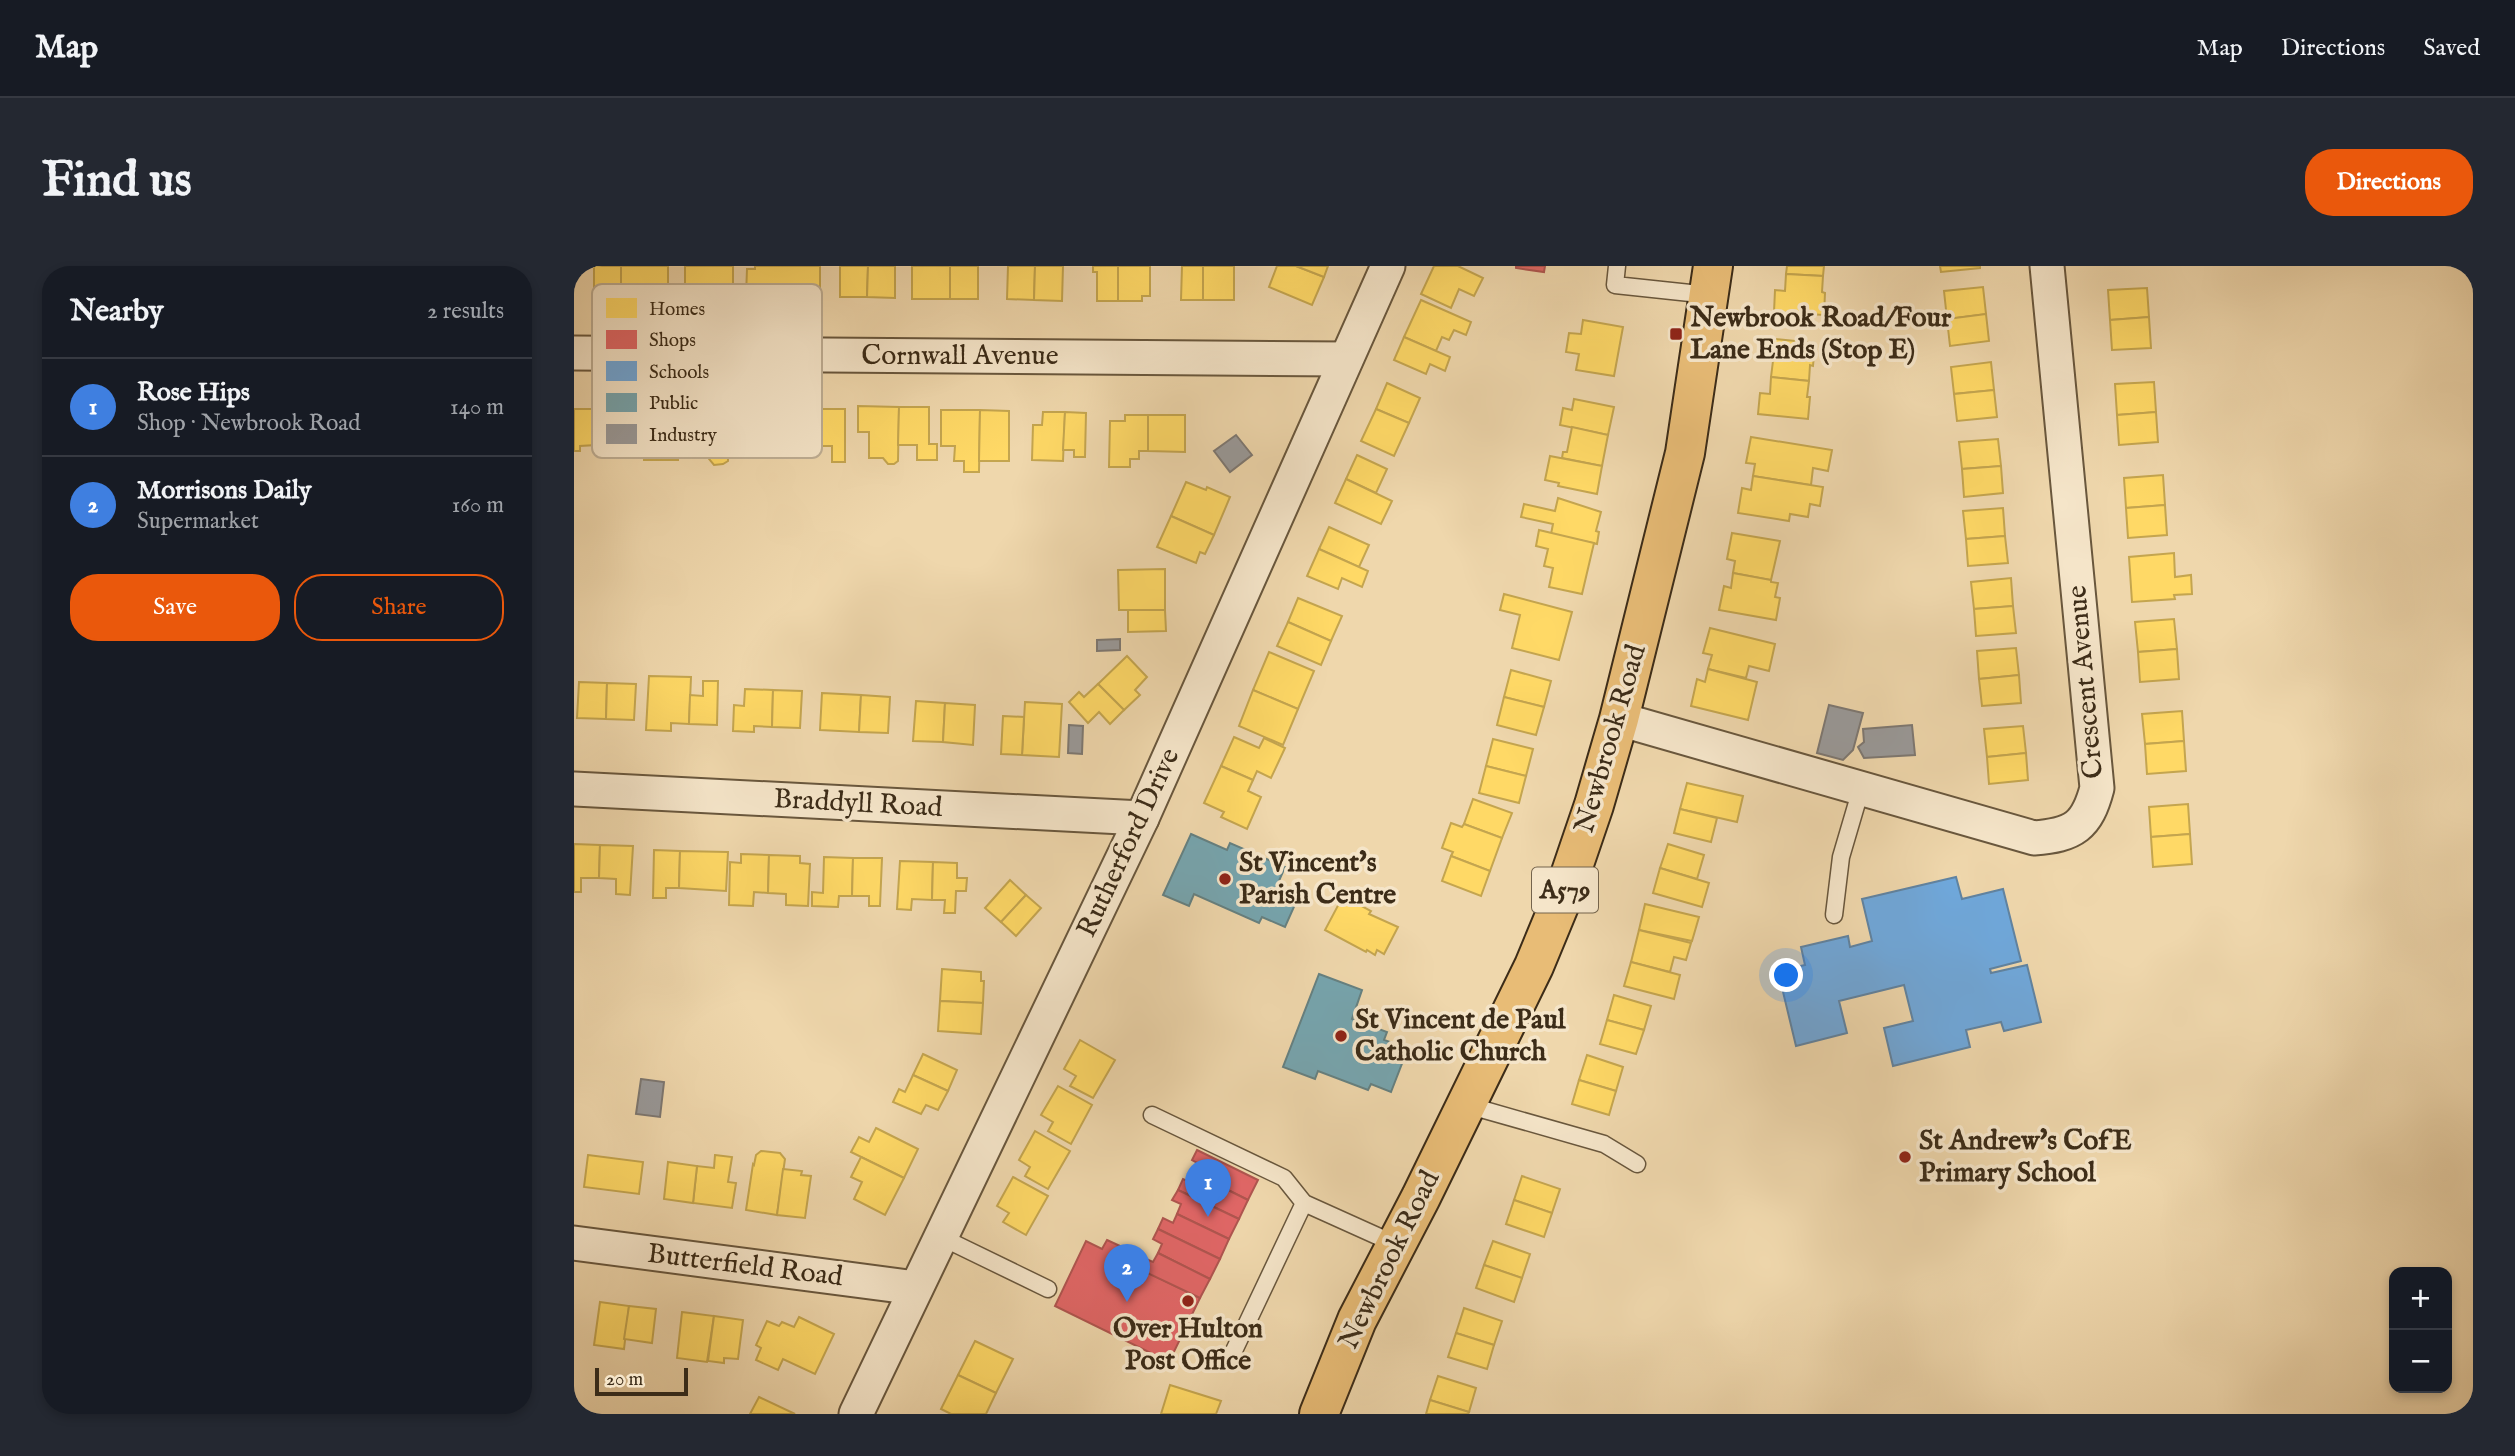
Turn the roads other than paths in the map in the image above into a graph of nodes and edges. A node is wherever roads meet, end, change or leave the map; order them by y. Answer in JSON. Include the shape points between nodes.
{"nodes":[{"id":1,"x":1388,"y":266,"type":"edge"},
{"id":2,"x":1617,"y":266,"type":"edge"},
{"id":3,"x":2047,"y":266,"type":"edge"},
{"id":4,"x":1711,"y":281,"type":"edge"},
{"id":5,"x":574,"y":353,"type":"edge"},
{"id":6,"x":592,"y":353,"type":"edge"},
{"id":7,"x":822,"y":355,"type":"edge"},
{"id":8,"x":1346,"y":359,"type":"junction"},
{"id":9,"x":1619,"y":719,"type":"junction"},
{"id":10,"x":574,"y":789,"type":"edge"},
{"id":11,"x":1861,"y":789,"type":"junction"},
{"id":12,"x":1142,"y":818,"type":"junction"},
{"id":13,"x":1834,"y":915,"type":"dead end"},
{"id":14,"x":1467,"y":1105,"type":"junction"},
{"id":15,"x":1152,"y":1115,"type":"dead end"},
{"id":16,"x":1637,"y":1164,"type":"dead end"},
{"id":17,"x":1304,"y":1203,"type":"junction"},
{"id":18,"x":941,"y":1237,"type":"junction"},
{"id":19,"x":574,"y":1243,"type":"edge"},
{"id":20,"x":1395,"y":1244,"type":"junction"},
{"id":21,"x":916,"y":1288,"type":"junction"},
{"id":22,"x":1048,"y":1289,"type":"dead end"},
{"id":23,"x":1231,"y":1357,"type":"dead end"},
{"id":24,"x":856,"y":1414,"type":"edge"},
{"id":25,"x":1319,"y":1414,"type":"edge"}],
"edges":[{"from":1,"to":8,"type":"street","name":"Rutherford Drive"},
{"from":2,"to":4,"type":"lane","via":[[1615,285]]},
{"from":3,"to":11,"type":"street","name":"Crescent Avenue","via":[[2097,788],[2091,810],[2077,827],[2055,837],[2034,838]]},
{"from":4,"to":9,"type":"highway","name":"Newbrook Road","number":"A579","via":[[1685,453]]},
{"from":5,"to":6,"type":"street","name":"Cornwall Avenue"},
{"from":7,"to":8,"type":"street","name":"Cornwall Avenue"},
{"from":8,"to":12,"type":"street","name":"Rutherford Drive"},
{"from":9,"to":11,"type":"street","name":"Crescent Avenue"},
{"from":9,"to":14,"type":"highway","name":"Newbrook Road","number":"A579","via":[[1563,896]]},
{"from":10,"to":12,"type":"street","name":"Braddyll Road"},
{"from":11,"to":13,"type":"lane","via":[[1841,857]]},
{"from":12,"to":18,"type":"street","name":"Rutherford Drive"},
{"from":14,"to":16,"type":"lane","via":[[1604,1143]]},
{"from":14,"to":20,"type":"highway","name":"Newbrook Road","number":"A579"},
{"from":15,"to":17,"type":"lane","via":[[1284,1178]]},
{"from":17,"to":20,"type":"lane"},
{"from":17,"to":23,"type":"lane"},
{"from":18,"to":21,"type":"street","name":"Rutherford Drive"},
{"from":18,"to":22,"type":"lane"},
{"from":19,"to":21,"type":"street","name":"Butterfield Road"},
{"from":20,"to":25,"type":"highway","name":"Newbrook Road","number":"A579","via":[[1357,1320]]},
{"from":21,"to":24,"type":"street","name":"Rutherford Drive"}]}
